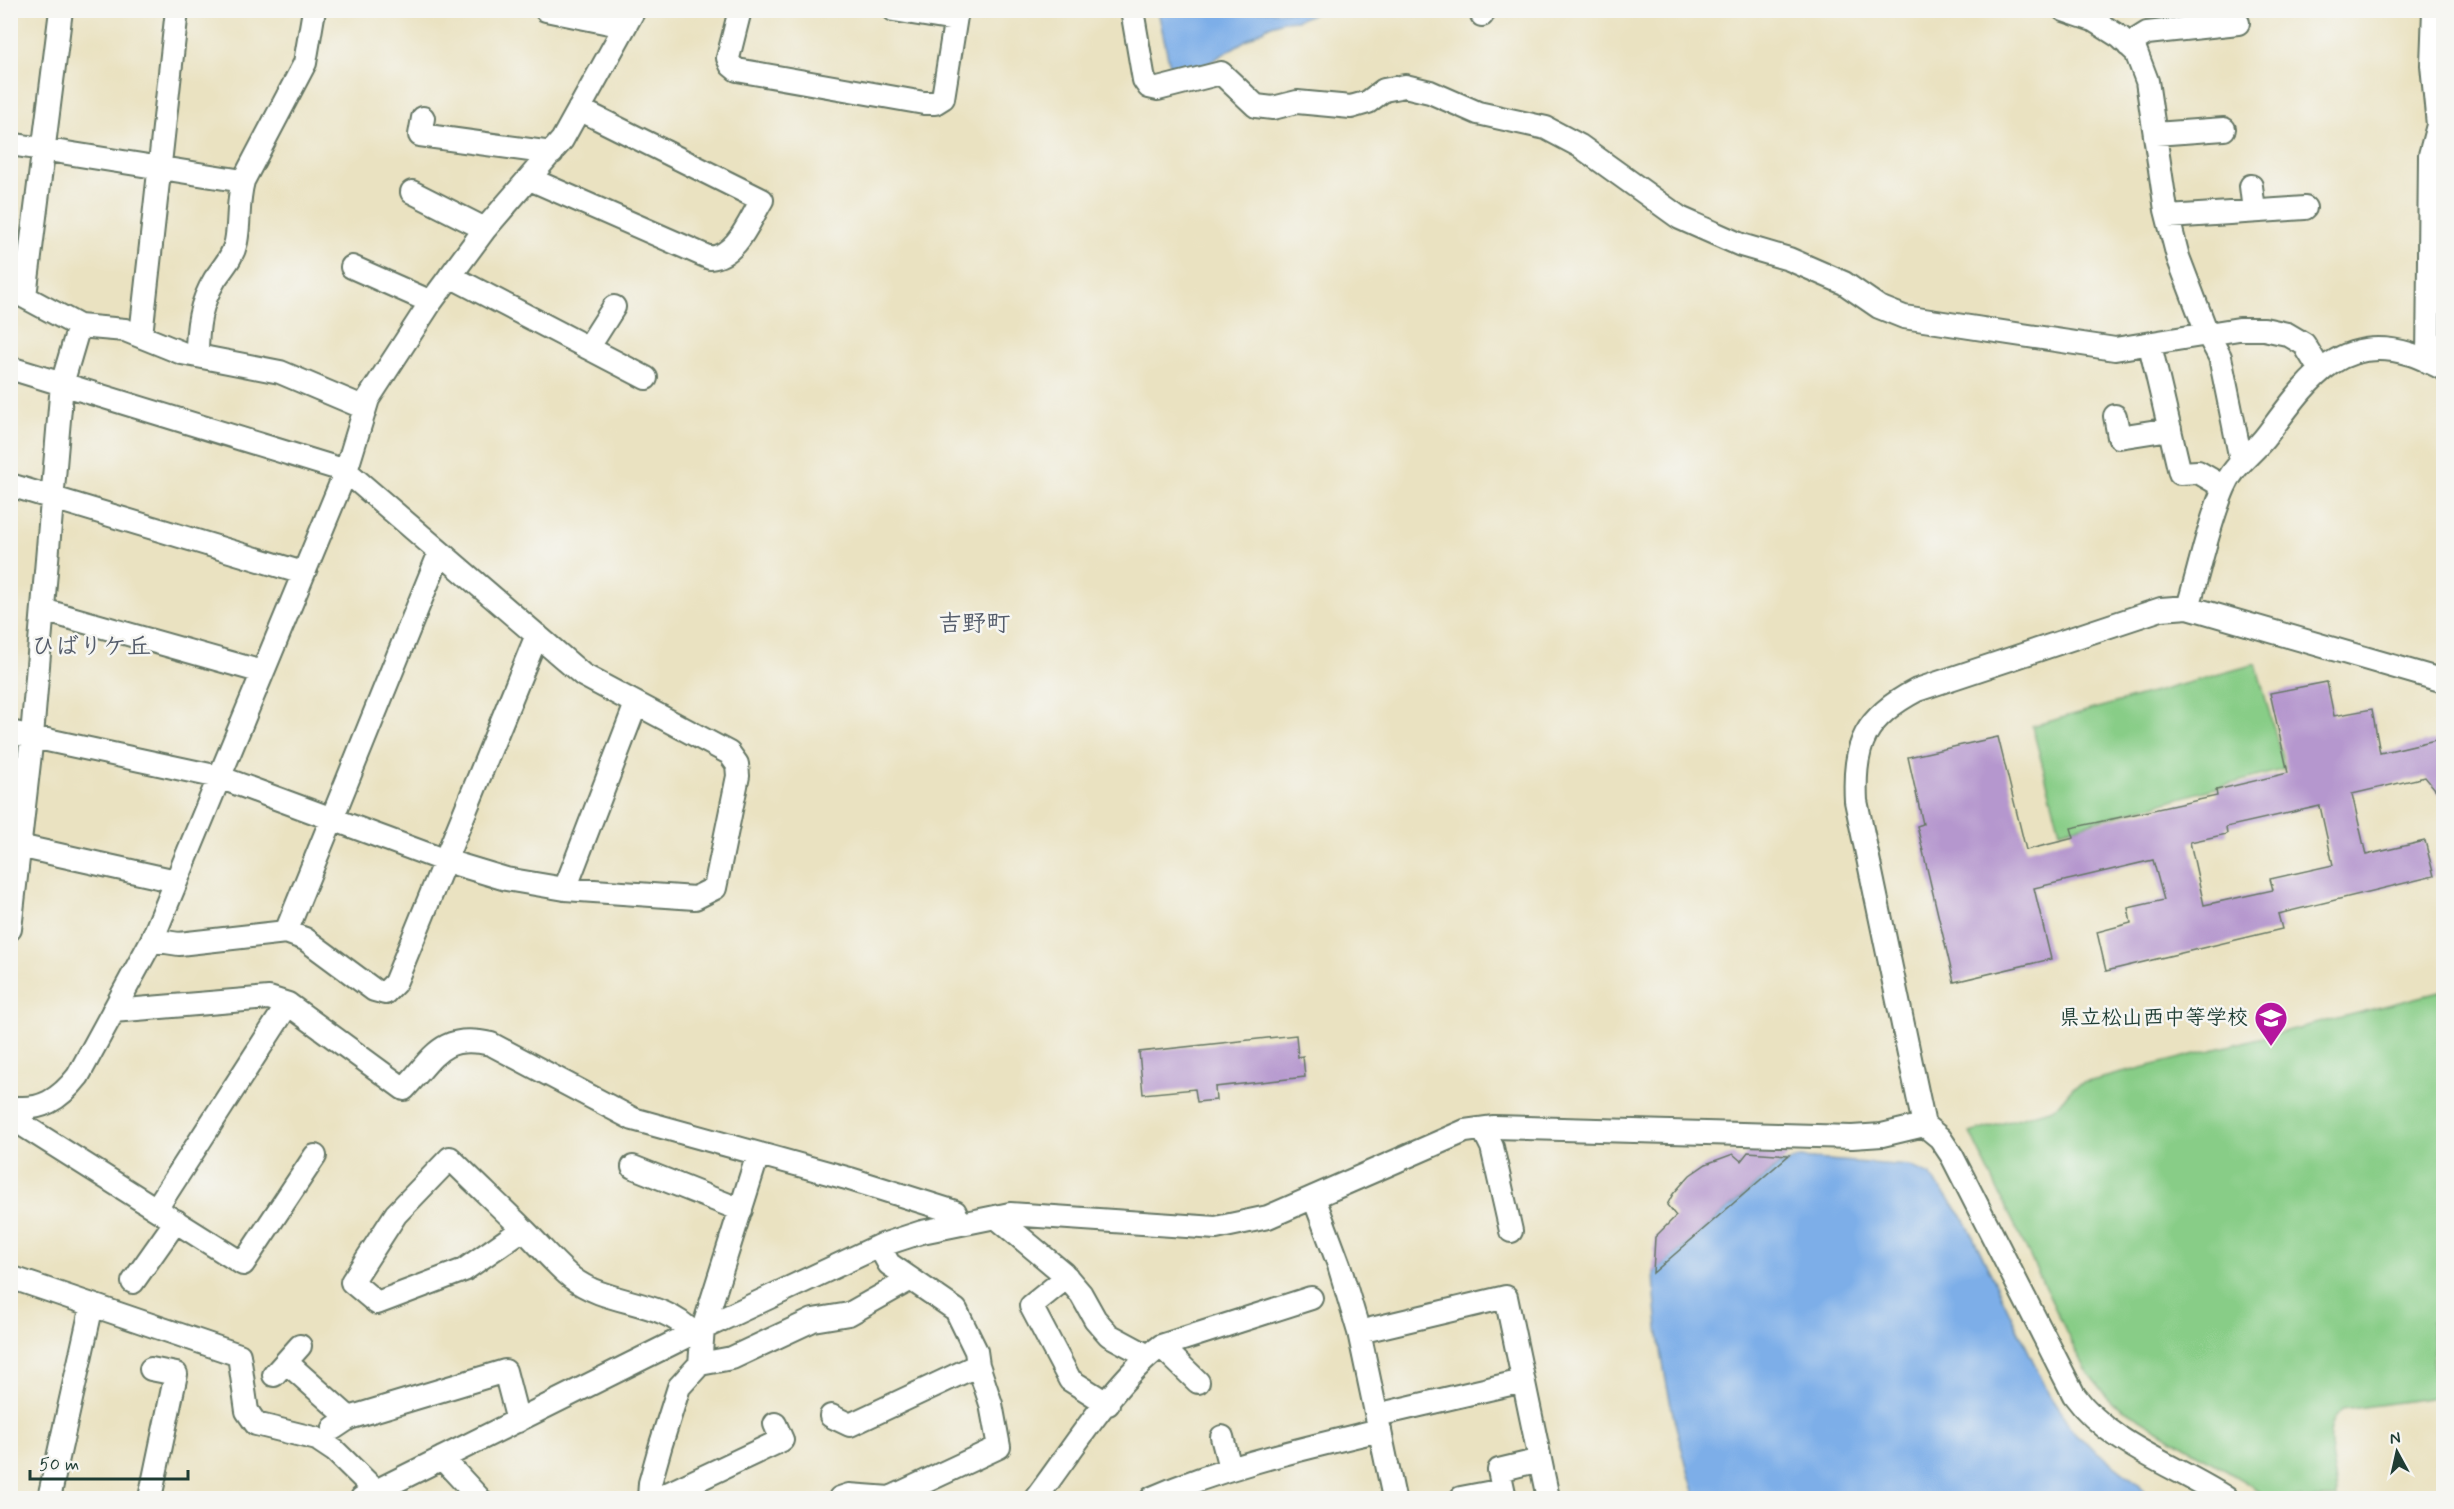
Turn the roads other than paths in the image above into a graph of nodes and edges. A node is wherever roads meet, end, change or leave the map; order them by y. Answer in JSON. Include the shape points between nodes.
{"nodes":[{"id":1,"x":61,"y":10,"type":"edge"},
{"id":2,"x":177,"y":10,"type":"edge"},
{"id":3,"x":314,"y":10,"type":"edge"},
{"id":4,"x":546,"y":10,"type":"edge"},
{"id":5,"x":740,"y":10,"type":"edge"},
{"id":6,"x":894,"y":10,"type":"edge"},
{"id":7,"x":1132,"y":10,"type":"edge"},
{"id":8,"x":2064,"y":10,"type":"edge"},
{"id":9,"x":2434,"y":10,"type":"edge"},
{"id":10,"x":956,"y":15,"type":"edge"},
{"id":11,"x":629,"y":18,"type":"edge"},
{"id":12,"x":2226,"y":31,"type":"dead end"},
{"id":13,"x":2128,"y":45,"type":"junction"},
{"id":14,"x":579,"y":109,"type":"junction"},
{"id":15,"x":423,"y":118,"type":"dead end"},
{"id":16,"x":2441,"y":125,"type":"edge"},
{"id":17,"x":2224,"y":129,"type":"dead end"},
{"id":18,"x":2155,"y":134,"type":"junction"},
{"id":19,"x":10,"y":144,"type":"edge"},
{"id":20,"x":44,"y":149,"type":"junction"},
{"id":21,"x":552,"y":153,"type":"junction"},
{"id":22,"x":160,"y":166,"type":"junction"},
{"id":23,"x":530,"y":179,"type":"junction"},
{"id":24,"x":243,"y":181,"type":"junction"},
{"id":25,"x":2251,"y":186,"type":"dead end"},
{"id":26,"x":412,"y":192,"type":"dead end"},
{"id":27,"x":2305,"y":208,"type":"dead end"},
{"id":28,"x":2253,"y":211,"type":"junction"},
{"id":29,"x":2168,"y":217,"type":"junction"},
{"id":30,"x":484,"y":229,"type":"junction"},
{"id":31,"x":352,"y":267,"type":"dead end"},
{"id":32,"x":450,"y":276,"type":"junction"},
{"id":33,"x":18,"y":292,"type":"edge"},
{"id":34,"x":431,"y":302,"type":"junction"},
{"id":35,"x":614,"y":307,"type":"dead end"},
{"id":36,"x":79,"y":326,"type":"junction"},
{"id":37,"x":2206,"y":333,"type":"junction"},
{"id":38,"x":141,"y":335,"type":"junction"},
{"id":39,"x":2150,"y":345,"type":"junction"},
{"id":40,"x":588,"y":348,"type":"junction"},
{"id":41,"x":197,"y":355,"type":"junction"},
{"id":42,"x":2436,"y":365,"type":"edge"},
{"id":43,"x":10,"y":368,"type":"edge"},
{"id":44,"x":2320,"y":370,"type":"junction"},
{"id":45,"x":646,"y":378,"type":"dead end"},
{"id":46,"x":62,"y":384,"type":"junction"},
{"id":47,"x":365,"y":408,"type":"junction"},
{"id":48,"x":2115,"y":416,"type":"dead end"},
{"id":49,"x":2169,"y":429,"type":"junction"},
{"id":50,"x":2241,"y":460,"type":"junction"},
{"id":51,"x":346,"y":471,"type":"junction"},
{"id":52,"x":10,"y":485,"type":"edge"},
{"id":53,"x":2224,"y":487,"type":"junction"},
{"id":54,"x":52,"y":498,"type":"junction"},
{"id":55,"x":440,"y":552,"type":"junction"},
{"id":56,"x":303,"y":573,"type":"junction"},
{"id":57,"x":2188,"y":607,"type":"junction"},
{"id":58,"x":43,"y":610,"type":"junction"},
{"id":59,"x":537,"y":635,"type":"junction"},
{"id":60,"x":262,"y":672,"type":"junction"},
{"id":61,"x":2444,"y":681,"type":"edge"},
{"id":62,"x":636,"y":704,"type":"junction"},
{"id":63,"x":21,"y":734,"type":"edge"},
{"id":64,"x":219,"y":777,"type":"junction"},
{"id":65,"x":334,"y":818,"type":"junction"},
{"id":66,"x":16,"y":846,"type":"edge"},
{"id":67,"x":444,"y":860,"type":"junction"},
{"id":68,"x":176,"y":882,"type":"junction"},
{"id":69,"x":565,"y":889,"type":"junction"},
{"id":70,"x":10,"y":930,"type":"edge"},
{"id":71,"x":286,"y":933,"type":"junction"},
{"id":72,"x":152,"y":940,"type":"junction"},
{"id":73,"x":288,"y":1004,"type":"junction"},
{"id":74,"x":113,"y":1011,"type":"junction"},
{"id":75,"x":10,"y":1107,"type":"edge"},
{"id":76,"x":10,"y":1117,"type":"edge"},
{"id":77,"x":1924,"y":1125,"type":"junction"},
{"id":78,"x":1483,"y":1129,"type":"junction"},
{"id":79,"x":758,"y":1154,"type":"junction"},
{"id":80,"x":302,"y":1163,"type":"dead end"},
{"id":81,"x":633,"y":1167,"type":"dead end"},
{"id":82,"x":1314,"y":1198,"type":"junction"},
{"id":83,"x":156,"y":1209,"type":"junction"},
{"id":84,"x":741,"y":1210,"type":"junction"},
{"id":85,"x":996,"y":1217,"type":"junction"},
{"id":86,"x":176,"y":1221,"type":"junction"},
{"id":87,"x":960,"y":1224,"type":"junction"},
{"id":88,"x":523,"y":1229,"type":"junction"},
{"id":89,"x":1511,"y":1231,"type":"dead end"},
{"id":90,"x":879,"y":1246,"type":"junction"},
{"id":91,"x":10,"y":1277,"type":"edge"},
{"id":92,"x":1067,"y":1277,"type":"junction"},
{"id":93,"x":911,"y":1279,"type":"junction"},
{"id":94,"x":133,"y":1282,"type":"dead end"},
{"id":95,"x":1311,"y":1298,"type":"dead end"},
{"id":96,"x":92,"y":1305,"type":"junction"},
{"id":97,"x":698,"y":1331,"type":"junction"},
{"id":98,"x":1359,"y":1332,"type":"junction"},
{"id":99,"x":1155,"y":1351,"type":"junction"},
{"id":100,"x":287,"y":1361,"type":"dead end"},
{"id":101,"x":700,"y":1364,"type":"junction"},
{"id":102,"x":978,"y":1365,"type":"junction"},
{"id":103,"x":151,"y":1369,"type":"dead end"},
{"id":104,"x":1523,"y":1381,"type":"junction"},
{"id":105,"x":1198,"y":1382,"type":"dead end"},
{"id":106,"x":1107,"y":1404,"type":"junction"},
{"id":107,"x":831,"y":1416,"type":"dead end"},
{"id":108,"x":518,"y":1420,"type":"junction"},
{"id":109,"x":1378,"y":1423,"type":"junction"},
{"id":110,"x":775,"y":1424,"type":"dead end"},
{"id":111,"x":1222,"y":1437,"type":"dead end"},
{"id":112,"x":442,"y":1458,"type":"junction"},
{"id":113,"x":1540,"y":1460,"type":"junction"},
{"id":114,"x":1230,"y":1468,"type":"junction"},
{"id":115,"x":1504,"y":1494,"type":"edge"},
{"id":116,"x":373,"y":1496,"type":"edge"},
{"id":117,"x":49,"y":1498,"type":"edge"},
{"id":118,"x":150,"y":1498,"type":"edge"},
{"id":119,"x":479,"y":1498,"type":"edge"},
{"id":120,"x":649,"y":1498,"type":"edge"},
{"id":121,"x":659,"y":1498,"type":"edge"},
{"id":122,"x":840,"y":1498,"type":"edge"},
{"id":123,"x":1036,"y":1498,"type":"edge"},
{"id":124,"x":1152,"y":1498,"type":"edge"},
{"id":125,"x":1394,"y":1498,"type":"edge"},
{"id":126,"x":1461,"y":1498,"type":"edge"},
{"id":127,"x":1548,"y":1498,"type":"edge"},
{"id":128,"x":2226,"y":1498,"type":"edge"}],
"edges":[{"from":1,"to":20,"type":"street"},
{"from":2,"to":22,"type":"street"},
{"from":3,"to":24,"type":"street","via":[[304,63]]},
{"from":4,"to":11,"type":"street"},
{"from":5,"to":10,"type":"street","via":[[728,58],[737,70],[924,103],[943,98]]},
{"from":6,"to":10,"type":"street"},
{"from":7,"to":39,"type":"street","via":[[1144,80],[1149,87],[1158,89],[1221,73],[1256,106],[1274,108],[1297,102],[1351,107],[1368,102],[1384,90],[1405,86],[1430,92],[1478,113],[1546,128],[1580,146],[1680,218],[1844,283],[1879,307],[1904,317],[2115,349]]},
{"from":8,"to":13,"type":"street","via":[[2093,21]]},
{"from":9,"to":16,"type":"street","via":[[2432,65]]},
{"from":11,"to":14,"type":"street"},
{"from":12,"to":13,"type":"street","via":[[2146,33]]},
{"from":13,"to":18,"type":"street","via":[[2136,52],[2147,81]]},
{"from":14,"to":21,"type":"street"},
{"from":14,"to":23,"type":"street","via":[[762,200],[731,250],[710,258]]},
{"from":15,"to":21,"type":"street","via":[[420,135]]},
{"from":16,"to":42,"type":"street","via":[[2430,155]]},
{"from":17,"to":18,"type":"street"},
{"from":18,"to":29,"type":"street"},
{"from":19,"to":20,"type":"street"},
{"from":20,"to":22,"type":"street"},
{"from":20,"to":33,"type":"street"},
{"from":21,"to":23,"type":"street"},
{"from":22,"to":24,"type":"street"},
{"from":22,"to":38,"type":"street"},
{"from":23,"to":30,"type":"street"},
{"from":24,"to":41,"type":"street","via":[[237,201],[236,242],[203,301],[197,324]]},
{"from":25,"to":28,"type":"street"},
{"from":26,"to":30,"type":"street"},
{"from":27,"to":28,"type":"street"},
{"from":28,"to":29,"type":"street"},
{"from":29,"to":37,"type":"street"},
{"from":30,"to":32,"type":"street"},
{"from":31,"to":34,"type":"street"},
{"from":32,"to":34,"type":"street"},
{"from":32,"to":40,"type":"street"},
{"from":33,"to":36,"type":"street"},
{"from":34,"to":47,"type":"street"},
{"from":35,"to":40,"type":"street"},
{"from":36,"to":38,"type":"street","via":[[108,327]]},
{"from":36,"to":46,"type":"street"},
{"from":37,"to":39,"type":"street"},
{"from":37,"to":44,"type":"street","via":[[2264,329],[2287,334],[2304,344]]},
{"from":37,"to":50,"type":"street","via":[[2220,357]]},
{"from":38,"to":41,"type":"street","via":[[182,353]]},
{"from":39,"to":49,"type":"street"},
{"from":40,"to":45,"type":"street"},
{"from":41,"to":47,"type":"street","via":[[279,372]]},
{"from":42,"to":44,"type":"street","via":[[2410,354],[2384,350],[2336,358]]},
{"from":43,"to":46,"type":"street"},
{"from":44,"to":50,"type":"street","via":[[2264,439]]},
{"from":46,"to":51,"type":"street"},
{"from":46,"to":54,"type":"street"},
{"from":47,"to":51,"type":"street"},
{"from":48,"to":49,"type":"street","via":[[2119,437]]},
{"from":49,"to":53,"type":"street","via":[[2180,473],[2198,472]]},
{"from":50,"to":53,"type":"street"},
{"from":51,"to":55,"type":"street"},
{"from":51,"to":56,"type":"street"},
{"from":52,"to":54,"type":"street"},
{"from":53,"to":57,"type":"street"},
{"from":54,"to":56,"type":"street"},
{"from":54,"to":58,"type":"street"},
{"from":55,"to":59,"type":"street"},
{"from":55,"to":65,"type":"street"},
{"from":56,"to":60,"type":"street"},
{"from":57,"to":61,"type":"street"},
{"from":57,"to":77,"type":"street","via":[[2128,618],[1917,690],[1891,704],[1860,745],[1854,771],[1856,801]]},
{"from":58,"to":60,"type":"street"},
{"from":58,"to":63,"type":"street"},
{"from":59,"to":62,"type":"street","via":[[583,675]]},
{"from":59,"to":67,"type":"street"},
{"from":60,"to":64,"type":"street"},
{"from":62,"to":69,"type":"street"},
{"from":62,"to":69,"type":"street","via":[[729,753],[737,764],[738,776],[715,888],[695,898]]},
{"from":63,"to":64,"type":"street"},
{"from":63,"to":66,"type":"street"},
{"from":64,"to":65,"type":"street"},
{"from":64,"to":68,"type":"street"},
{"from":65,"to":67,"type":"street"},
{"from":65,"to":71,"type":"street"},
{"from":66,"to":68,"type":"street"},
{"from":66,"to":70,"type":"street"},
{"from":67,"to":69,"type":"street","via":[[477,872]]},
{"from":67,"to":71,"type":"street","via":[[395,983],[385,993],[374,990],[305,939]]},
{"from":68,"to":72,"type":"street"},
{"from":71,"to":72,"type":"street","via":[[179,944]]},
{"from":72,"to":74,"type":"street"},
{"from":73,"to":74,"type":"street","via":[[269,998],[245,998]]},
{"from":73,"to":79,"type":"street","via":[[404,1089],[443,1046],[469,1039],[491,1044],[633,1119]]},
{"from":73,"to":83,"type":"street"},
{"from":74,"to":75,"type":"street","via":[[64,1094],[33,1109]]},
{"from":76,"to":83,"type":"street"},
{"from":77,"to":78,"type":"street","via":[[1852,1137]]},
{"from":77,"to":128,"type":"street","via":[[1940,1138],[1952,1156],[2074,1395],[2086,1411],[2125,1440]]},
{"from":78,"to":82,"type":"street","via":[[1465,1131]]},
{"from":78,"to":89,"type":"street","via":[[1492,1147]]},
{"from":79,"to":84,"type":"street"},
{"from":79,"to":87,"type":"street","via":[[955,1212]]},
{"from":80,"to":86,"type":"street","via":[[243,1264]]},
{"from":81,"to":84,"type":"street"},
{"from":82,"to":85,"type":"street","via":[[1268,1217],[1216,1228],[1010,1214]]},
{"from":82,"to":98,"type":"street"},
{"from":83,"to":86,"type":"street"},
{"from":84,"to":97,"type":"street"},
{"from":85,"to":87,"type":"street"},
{"from":85,"to":92,"type":"street"},
{"from":86,"to":94,"type":"street"},
{"from":87,"to":90,"type":"street"},
{"from":88,"to":88,"type":"street","via":[[450,1158],[396,1214],[352,1282],[377,1303],[464,1270]]},
{"from":88,"to":97,"type":"street","via":[[573,1279],[661,1312]]},
{"from":90,"to":93,"type":"street","via":[[889,1264]]},
{"from":90,"to":97,"type":"street"},
{"from":91,"to":96,"type":"street"},
{"from":92,"to":99,"type":"street","via":[[1109,1335]]},
{"from":92,"to":106,"type":"street","via":[[1031,1306],[1070,1380]]},
{"from":93,"to":101,"type":"street","via":[[849,1314],[813,1320],[732,1358]]},
{"from":93,"to":102,"type":"street","via":[[956,1310],[976,1351]]},
{"from":95,"to":99,"type":"street"},
{"from":96,"to":116,"type":"street","via":[[239,1355],[247,1411],[256,1424],[317,1439],[335,1451]]},
{"from":96,"to":117,"type":"street"},
{"from":97,"to":101,"type":"street"},
{"from":97,"to":108,"type":"street"},
{"from":98,"to":104,"type":"street","via":[[1506,1297]]},
{"from":98,"to":109,"type":"street"},
{"from":99,"to":105,"type":"street"},
{"from":99,"to":106,"type":"street"},
{"from":100,"to":108,"type":"street","via":[[341,1423],[505,1371]]},
{"from":101,"to":120,"type":"street","via":[[679,1387],[655,1464]]},
{"from":102,"to":107,"type":"street","via":[[850,1425]]},
{"from":102,"to":122,"type":"street","via":[[992,1404],[999,1447],[890,1498]]},
{"from":103,"to":118,"type":"street","via":[[176,1374]]},
{"from":104,"to":109,"type":"street"},
{"from":104,"to":113,"type":"street"},
{"from":106,"to":123,"type":"street"},
{"from":108,"to":112,"type":"street"},
{"from":109,"to":114,"type":"street"},
{"from":109,"to":125,"type":"street"},
{"from":110,"to":121,"type":"street","via":[[782,1440]]},
{"from":111,"to":114,"type":"street"},
{"from":112,"to":116,"type":"street"},
{"from":112,"to":119,"type":"street"},
{"from":113,"to":115,"type":"street","via":[[1499,1470]]},
{"from":113,"to":127,"type":"street"},
{"from":114,"to":124,"type":"street"},
{"from":115,"to":126,"type":"street"}]}
